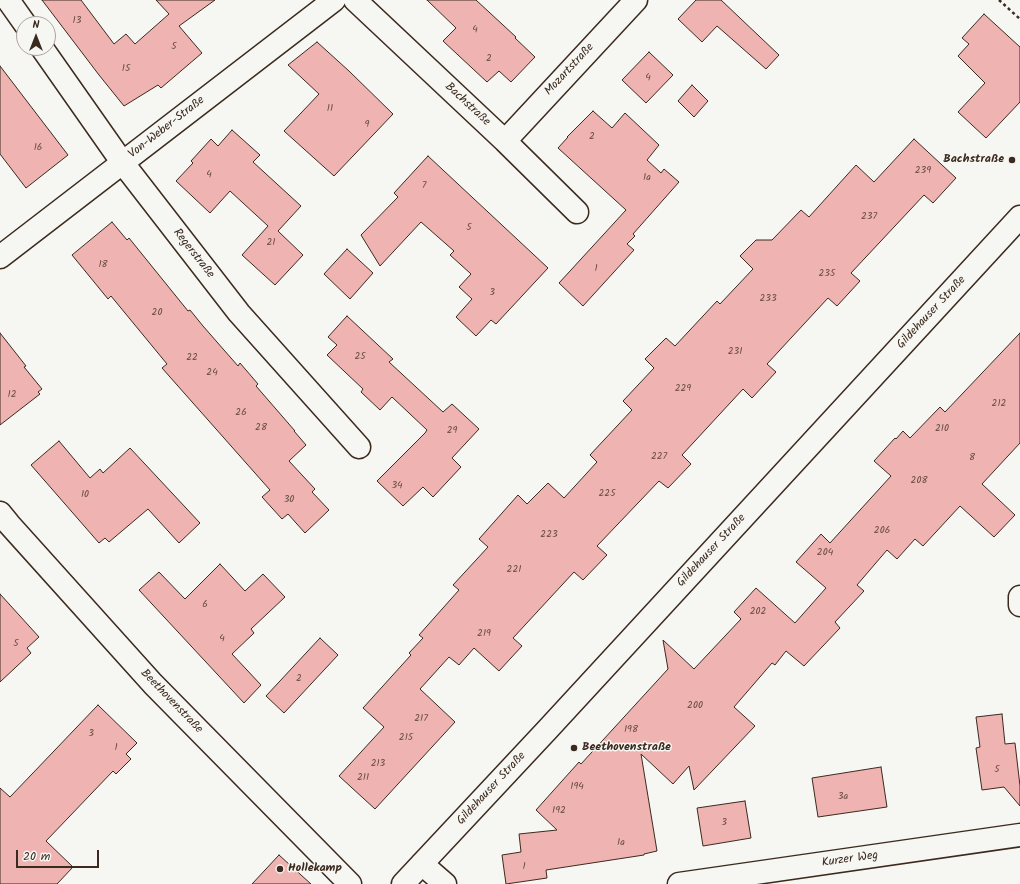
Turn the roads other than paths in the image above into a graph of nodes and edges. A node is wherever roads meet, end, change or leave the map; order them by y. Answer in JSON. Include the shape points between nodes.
{"nodes":[{"id":1,"x":8,"y":0,"type":"edge"},
{"id":2,"x":334,"y":0,"type":"edge"},
{"id":3,"x":355,"y":0,"type":"edge"},
{"id":4,"x":636,"y":0,"type":"edge"},
{"id":5,"x":19,"y":16,"type":"edge"},
{"id":6,"x":48,"y":56,"type":"edge"},
{"id":7,"x":505,"y":141,"type":"junction"},
{"id":8,"x":122,"y":162,"type":"junction"},
{"id":9,"x":577,"y":212,"type":"dead end"},
{"id":10,"x":1020,"y":217,"type":"edge"},
{"id":11,"x":0,"y":257,"type":"edge"},
{"id":12,"x":360,"y":447,"type":"dead end"},
{"id":13,"x":0,"y":513,"type":"edge"},
{"id":14,"x":1020,"y":597,"type":"edge"},
{"id":15,"x":1020,"y":605,"type":"edge"},
{"id":16,"x":1020,"y":835,"type":"edge"},
{"id":17,"x":422,"y":864,"type":"junction"},
{"id":18,"x":350,"y":884,"type":"edge"},
{"id":19,"x":403,"y":884,"type":"edge"},
{"id":20,"x":445,"y":884,"type":"edge"},
{"id":21,"x":679,"y":884,"type":"edge"}],
"edges":[{"from":1,"to":5,"type":"street"},
{"from":2,"to":8,"type":"street","name":"Von-Weber-Straße"},
{"from":3,"to":7,"type":"street","name":"Bachstraße"},
{"from":4,"to":7,"type":"street","name":"Mozartstraße"},
{"from":6,"to":8,"type":"street","name":"Regerstraße"},
{"from":7,"to":9,"type":"street","name":"Bachstraße"},
{"from":8,"to":11,"type":"street","name":"Von-Weber-Straße"},
{"from":8,"to":12,"type":"street","name":"Regerstraße","via":[[239,313]]},
{"from":10,"to":17,"type":"street","name":"Gildehauser Straße"},
{"from":13,"to":18,"type":"street","name":"Beethovenstraße","via":[[153,684]]},
{"from":14,"to":15,"type":"street"},
{"from":16,"to":21,"type":"street","name":"Kurzer Weg"},
{"from":17,"to":19,"type":"street","name":"Gildehauser Straße"},
{"from":17,"to":20,"type":"street"}]}
